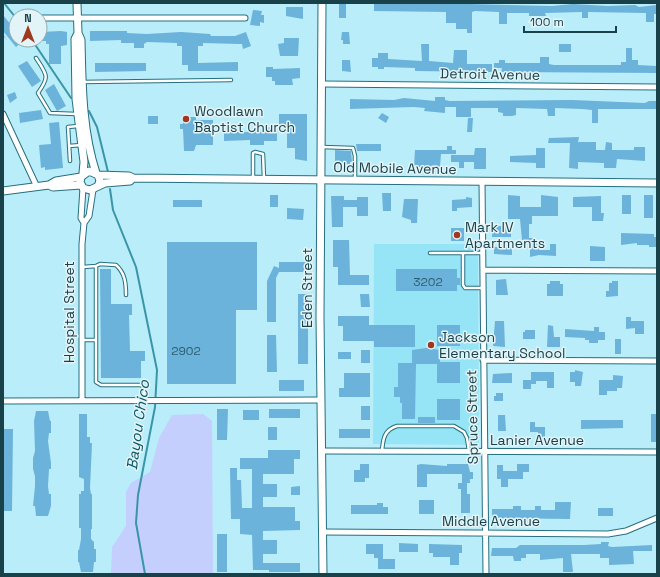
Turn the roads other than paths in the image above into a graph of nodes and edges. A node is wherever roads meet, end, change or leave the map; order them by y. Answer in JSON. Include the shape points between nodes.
{"nodes":[{"id":1,"x":77,"y":3,"type":"edge"},
{"id":2,"x":322,"y":3,"type":"edge"},
{"id":3,"x":48,"y":18,"type":"edge"},
{"id":4,"x":78,"y":18,"type":"junction"},
{"id":5,"x":245,"y":18,"type":"dead end"},
{"id":6,"x":36,"y":58,"type":"dead end"},
{"id":7,"x":231,"y":80,"type":"dead end"},
{"id":8,"x":79,"y":82,"type":"junction"},
{"id":9,"x":322,"y":84,"type":"junction"},
{"id":10,"x":657,"y":87,"type":"edge"},
{"id":11,"x":3,"y":114,"type":"edge"},
{"id":12,"x":81,"y":114,"type":"junction"},
{"id":13,"x":83,"y":126,"type":"junction"},
{"id":14,"x":82,"y":144,"type":"junction"},
{"id":15,"x":69,"y":146,"type":"junction"},
{"id":16,"x":322,"y":147,"type":"junction"},
{"id":17,"x":70,"y":161,"type":"dead end"},
{"id":18,"x":97,"y":174,"type":"junction"},
{"id":19,"x":82,"y":175,"type":"junction"},
{"id":20,"x":133,"y":178,"type":"junction"},
{"id":21,"x":253,"y":179,"type":"junction"},
{"id":22,"x":264,"y":179,"type":"junction"},
{"id":23,"x":321,"y":180,"type":"junction"},
{"id":24,"x":355,"y":180,"type":"junction"},
{"id":25,"x":482,"y":182,"type":"junction"},
{"id":26,"x":657,"y":183,"type":"edge"},
{"id":27,"x":49,"y":185,"type":"junction"},
{"id":28,"x":37,"y":187,"type":"junction"},
{"id":29,"x":82,"y":187,"type":"junction"},
{"id":30,"x":95,"y":188,"type":"junction"},
{"id":31,"x":3,"y":191,"type":"edge"},
{"id":32,"x":84,"y":223,"type":"junction"},
{"id":33,"x":430,"y":253,"type":"dead end"},
{"id":34,"x":463,"y":253,"type":"junction"},
{"id":35,"x":482,"y":254,"type":"junction"},
{"id":36,"x":96,"y":266,"type":"junction"},
{"id":37,"x":82,"y":267,"type":"junction"},
{"id":38,"x":483,"y":270,"type":"junction"},
{"id":39,"x":657,"y":271,"type":"edge"},
{"id":40,"x":483,"y":288,"type":"junction"},
{"id":41,"x":126,"y":295,"type":"dead end"},
{"id":42,"x":83,"y":340,"type":"junction"},
{"id":43,"x":96,"y":340,"type":"junction"},
{"id":44,"x":483,"y":360,"type":"junction"},
{"id":45,"x":657,"y":361,"type":"edge"},
{"id":46,"x":321,"y":400,"type":"junction"},
{"id":47,"x":3,"y":401,"type":"edge"},
{"id":48,"x":82,"y":401,"type":"junction"},
{"id":49,"x":145,"y":401,"type":"junction"},
{"id":50,"x":322,"y":451,"type":"junction"},
{"id":51,"x":382,"y":452,"type":"junction"},
{"id":52,"x":469,"y":452,"type":"junction"},
{"id":53,"x":484,"y":452,"type":"junction"},
{"id":54,"x":657,"y":452,"type":"edge"},
{"id":55,"x":657,"y":518,"type":"edge"},
{"id":56,"x":322,"y":532,"type":"junction"},
{"id":57,"x":484,"y":533,"type":"junction"},
{"id":58,"x":323,"y":574,"type":"edge"},
{"id":59,"x":486,"y":574,"type":"edge"}],
"edges":[{"from":1,"to":4,"type":"street"},
{"from":2,"to":9,"type":"street","name":"Eden Street"},
{"from":3,"to":4,"type":"street"},
{"from":4,"to":5,"type":"street"},
{"from":4,"to":8,"type":"street","via":[[78,33],[81,40]]},
{"from":6,"to":12,"type":"lane","via":[[47,75],[38,93],[50,113]]},
{"from":7,"to":8,"type":"lane"},
{"from":8,"to":12,"type":"street"},
{"from":9,"to":10,"type":"street","name":"Detroit Avenue"},
{"from":9,"to":16,"type":"street","name":"Eden Street"},
{"from":11,"to":28,"type":"street"},
{"from":12,"to":13,"type":"street"},
{"from":13,"to":14,"type":"street"},
{"from":13,"to":15,"type":"lane","via":[[68,127]]},
{"from":13,"to":18,"type":"street"},
{"from":14,"to":15,"type":"lane"},
{"from":14,"to":19,"type":"street"},
{"from":15,"to":17,"type":"lane"},
{"from":16,"to":23,"type":"street","name":"Eden Street"},
{"from":16,"to":24,"type":"lane","via":[[353,148]]},
{"from":18,"to":19,"type":"street","name":"Old Mobile Avenue","via":[[89,171]]},
{"from":18,"to":20,"type":"street","name":"Old Mobile Avenue"},
{"from":18,"to":30,"type":"street","via":[[100,181]]},
{"from":19,"to":27,"type":"street","name":"Old Mobile Avenue"},
{"from":19,"to":29,"type":"street"},
{"from":20,"to":21,"type":"street","name":"Old Mobile Avenue"},
{"from":20,"to":30,"type":"street","name":"Old Mobile Avenue","via":[[130,181],[112,182]]},
{"from":21,"to":22,"type":"street","name":"Old Mobile Avenue"},
{"from":21,"to":22,"type":"lane","via":[[253,154],[256,152],[263,154]]},
{"from":22,"to":23,"type":"street","name":"Old Mobile Avenue"},
{"from":23,"to":24,"type":"street","name":"Old Mobile Avenue"},
{"from":23,"to":46,"type":"street","name":"Eden Street"},
{"from":24,"to":25,"type":"street","name":"Old Mobile Avenue"},
{"from":25,"to":26,"type":"street","name":"Old Mobile Avenue"},
{"from":25,"to":35,"type":"street","name":"Spruce Street"},
{"from":27,"to":28,"type":"street","name":"Old Mobile Avenue"},
{"from":27,"to":29,"type":"street","name":"Old Mobile Avenue"},
{"from":28,"to":31,"type":"street","name":"Old Mobile Avenue"},
{"from":29,"to":30,"type":"street","name":"Old Mobile Avenue"},
{"from":29,"to":32,"type":"street","name":"Hospital Street","via":[[81,218]]},
{"from":30,"to":32,"type":"street","name":"Hospital Street"},
{"from":32,"to":37,"type":"street","name":"Hospital Street"},
{"from":33,"to":34,"type":"lane"},
{"from":34,"to":35,"type":"lane"},
{"from":34,"to":40,"type":"lane","via":[[463,285],[465,288]]},
{"from":35,"to":38,"type":"street","name":"Spruce Street"},
{"from":36,"to":37,"type":"lane"},
{"from":36,"to":41,"type":"lane","via":[[116,264],[126,283]]},
{"from":36,"to":43,"type":"lane"},
{"from":37,"to":42,"type":"street","name":"Hospital Street"},
{"from":38,"to":39,"type":"street"},
{"from":38,"to":40,"type":"street","name":"Spruce Street"},
{"from":40,"to":44,"type":"street","name":"Spruce Street"},
{"from":42,"to":43,"type":"lane"},
{"from":42,"to":48,"type":"street","name":"Hospital Street"},
{"from":43,"to":49,"type":"lane","via":[[97,384],[141,385],[144,388]]},
{"from":44,"to":45,"type":"street"},
{"from":44,"to":53,"type":"street","name":"Spruce Street"},
{"from":46,"to":49,"type":"street"},
{"from":46,"to":50,"type":"street","name":"Eden Street"},
{"from":47,"to":48,"type":"street"},
{"from":48,"to":49,"type":"street"},
{"from":50,"to":51,"type":"street","name":"Lanier Avenue"},
{"from":50,"to":56,"type":"street","name":"Eden Street"},
{"from":51,"to":52,"type":"street","name":"Lanier Avenue"},
{"from":51,"to":52,"type":"lane","via":[[384,435],[390,428],[454,426],[467,438]]},
{"from":52,"to":53,"type":"street","name":"Lanier Avenue"},
{"from":53,"to":54,"type":"street","name":"Lanier Avenue"},
{"from":53,"to":57,"type":"street","name":"Spruce Street"},
{"from":55,"to":57,"type":"street","name":"Middle Avenue","via":[[626,531],[608,534]]},
{"from":56,"to":57,"type":"street","name":"Middle Avenue"},
{"from":56,"to":58,"type":"street","name":"Eden Street"},
{"from":57,"to":59,"type":"street","name":"Spruce Street"}]}
